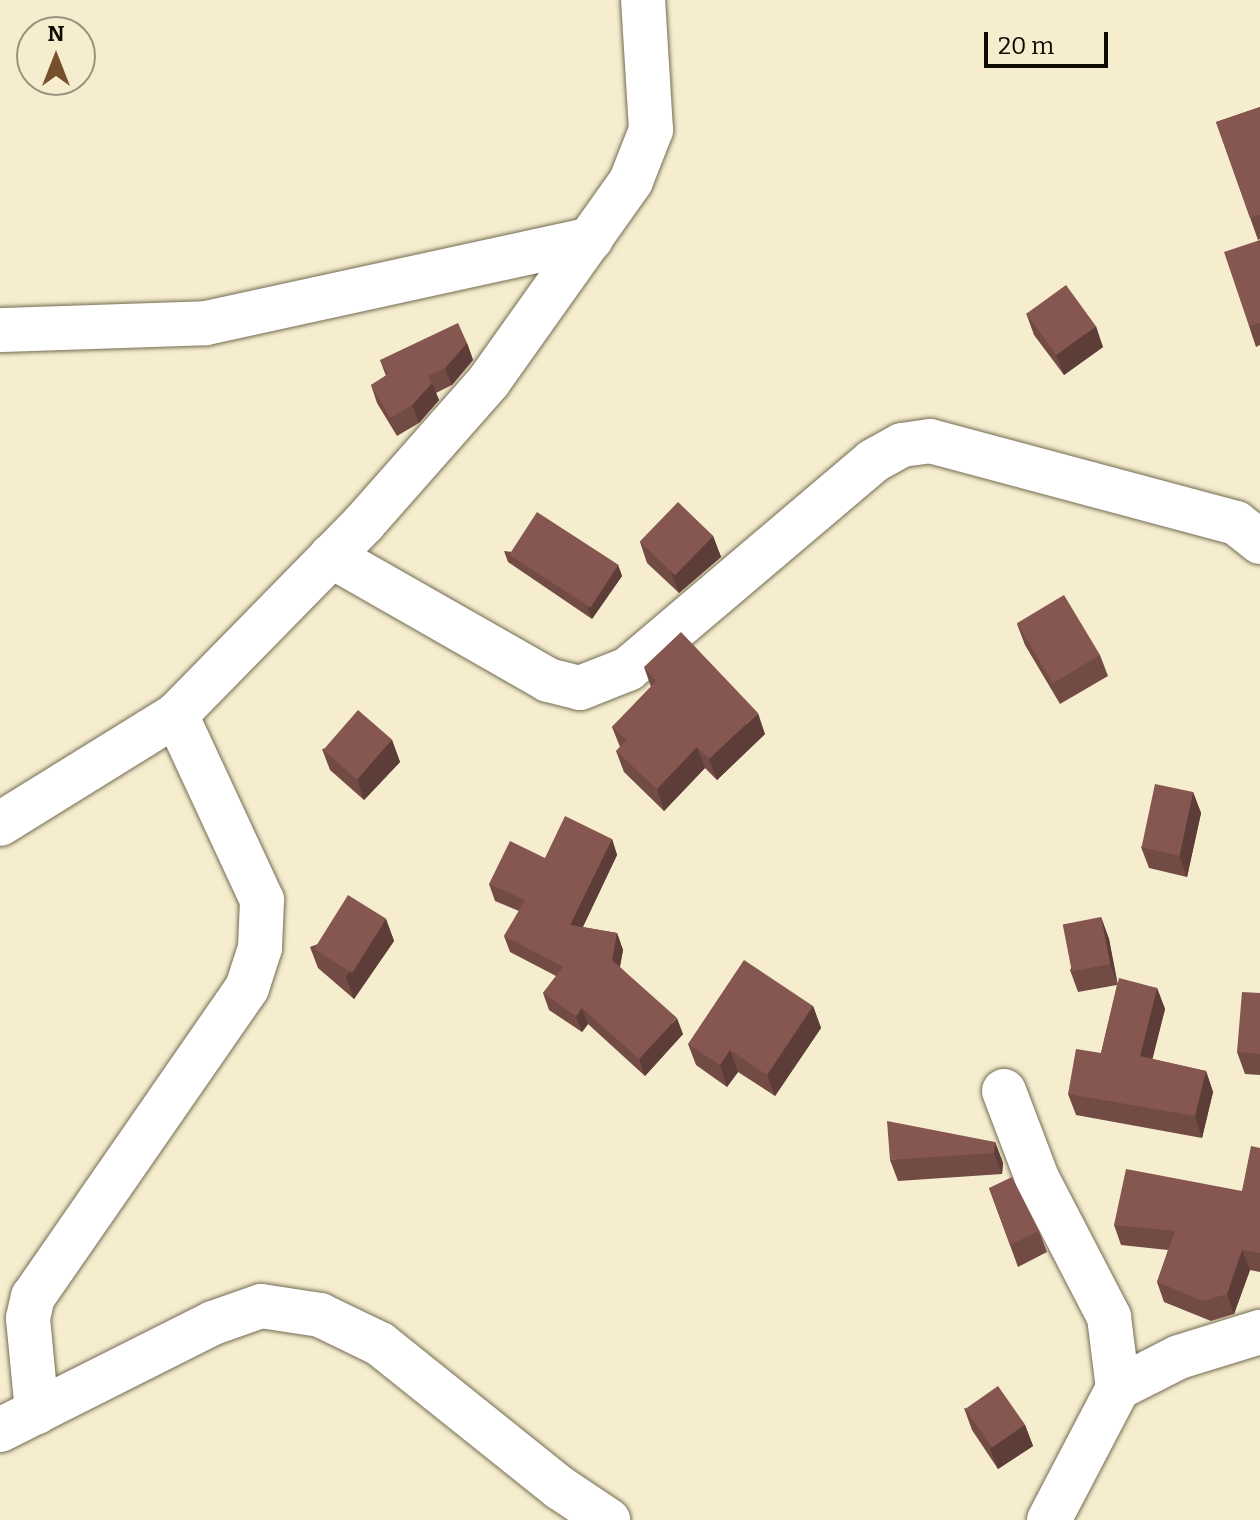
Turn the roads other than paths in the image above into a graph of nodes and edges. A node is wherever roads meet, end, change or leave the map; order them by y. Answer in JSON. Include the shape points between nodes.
{"nodes":[{"id":1,"x":643,"y":0,"type":"edge"},
{"id":2,"x":591,"y":239,"type":"junction"},
{"id":3,"x":0,"y":330,"type":"edge"},
{"id":4,"x":1260,"y":542,"type":"edge"},
{"id":5,"x":331,"y":556,"type":"junction"},
{"id":6,"x":176,"y":715,"type":"junction"},
{"id":7,"x":0,"y":824,"type":"edge"},
{"id":8,"x":1004,"y":1091,"type":"dead end"},
{"id":9,"x":1260,"y":1332,"type":"edge"},
{"id":10,"x":1118,"y":1388,"type":"junction"},
{"id":11,"x":18,"y":1421,"type":"edge"},
{"id":12,"x":608,"y":1520,"type":"edge"},
{"id":13,"x":1049,"y":1520,"type":"edge"}],
"edges":[{"from":1,"to":2,"type":"street","via":[[651,130],[631,181]]},
{"from":2,"to":3,"type":"street","via":[[206,323]]},
{"from":2,"to":5,"type":"street","via":[[489,381]]},
{"from":4,"to":5,"type":"street","via":[[1236,523],[930,441],[902,445],[873,461],[628,669],[580,688],[548,680]]},
{"from":5,"to":6,"type":"street"},
{"from":6,"to":7,"type":"street"},
{"from":6,"to":11,"type":"street","via":[[262,900],[260,948],[247,988],[33,1297]]},
{"from":8,"to":10,"type":"street","via":[[1037,1178],[1109,1317]]},
{"from":9,"to":10,"type":"street","via":[[1179,1357]]},
{"from":10,"to":13,"type":"street"},
{"from":11,"to":12,"type":"street","via":[[213,1323],[261,1306],[320,1315],[380,1344]]}]}
